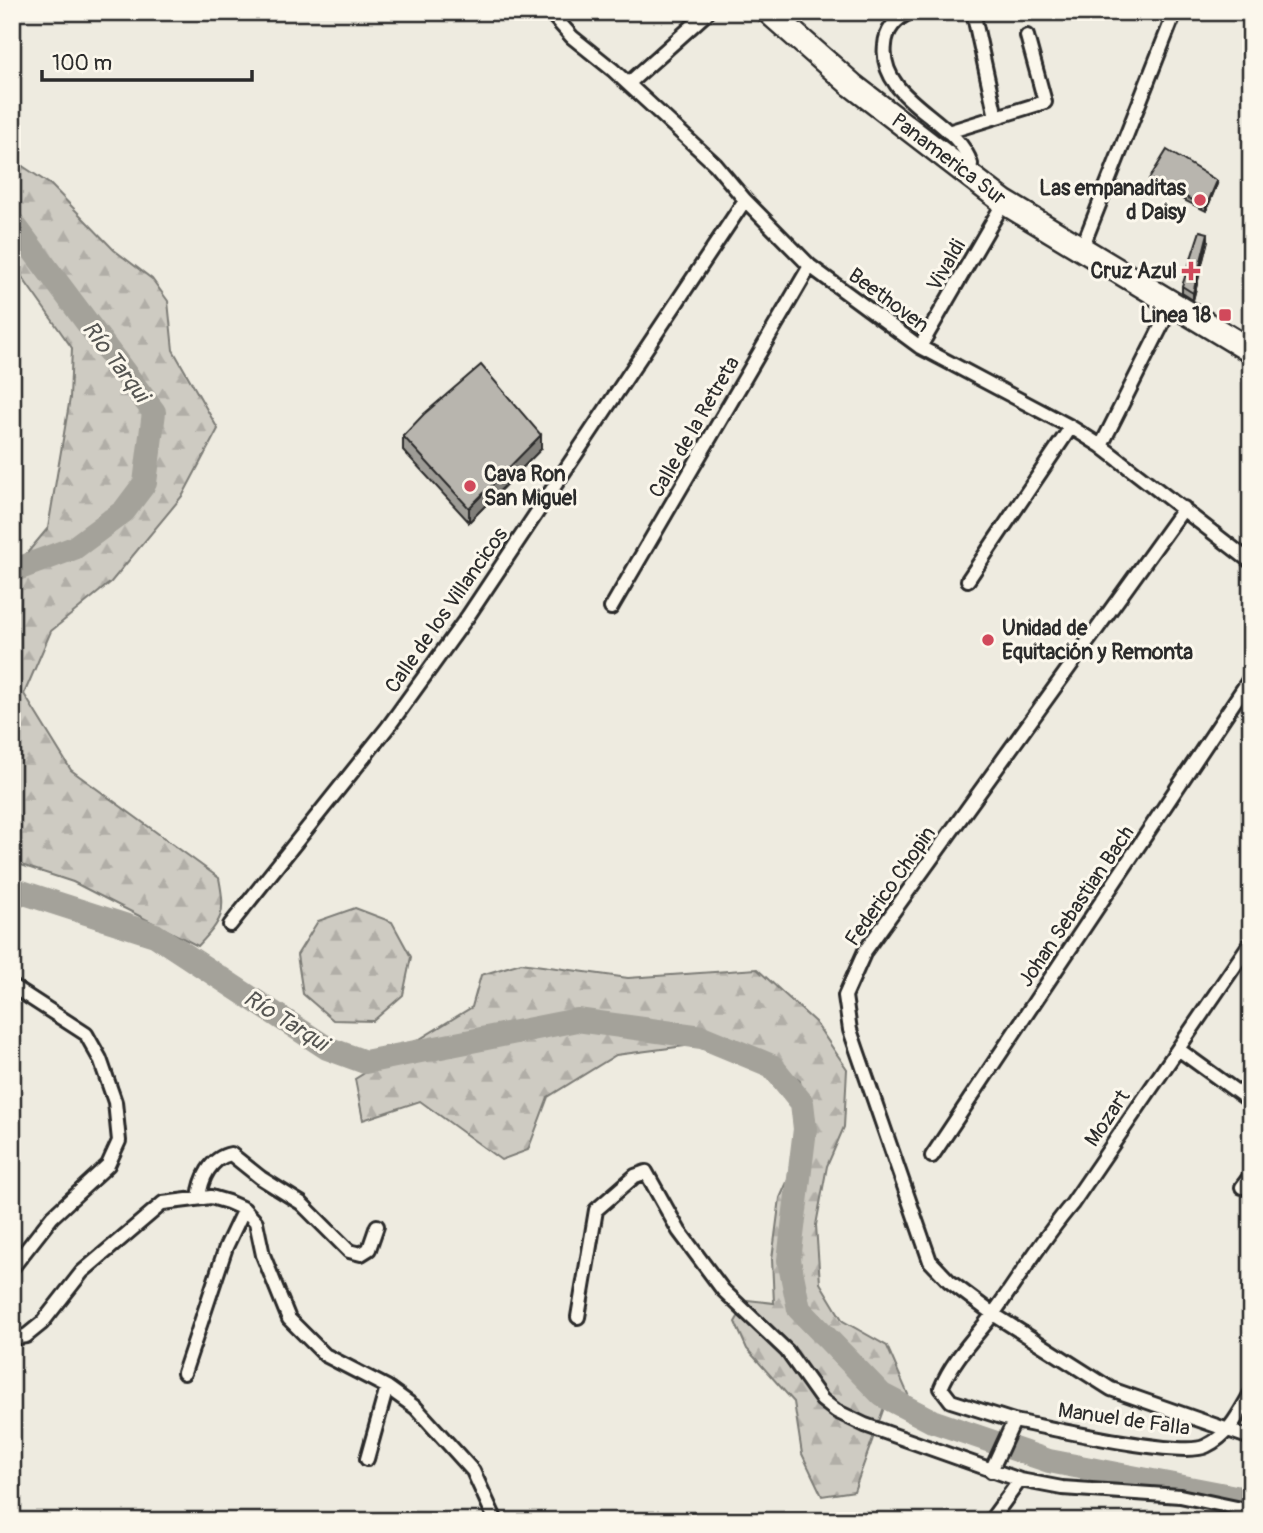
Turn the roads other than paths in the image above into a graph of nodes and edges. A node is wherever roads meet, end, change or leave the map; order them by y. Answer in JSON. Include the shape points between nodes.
{"nodes":[{"id":1,"x":550,"y":12,"type":"edge"},
{"id":2,"x":708,"y":12,"type":"edge"},
{"id":3,"x":769,"y":12,"type":"edge"},
{"id":4,"x":910,"y":12,"type":"edge"},
{"id":5,"x":1175,"y":12,"type":"edge"},
{"id":6,"x":974,"y":16,"type":"dead end"},
{"id":7,"x":1027,"y":36,"type":"dead end"},
{"id":8,"x":628,"y":84,"type":"junction"},
{"id":9,"x":996,"y":117,"type":"junction"},
{"id":10,"x":948,"y":132,"type":"junction"},
{"id":11,"x":968,"y":176,"type":"junction"},
{"id":12,"x":745,"y":200,"type":"junction"},
{"id":13,"x":1004,"y":202,"type":"junction"},
{"id":14,"x":1082,"y":248,"type":"junction"},
{"id":15,"x":810,"y":266,"type":"junction"},
{"id":16,"x":1173,"y":303,"type":"junction"},
{"id":17,"x":920,"y":346,"type":"junction"},
{"id":18,"x":1250,"y":346,"type":"edge"},
{"id":19,"x":1071,"y":427,"type":"junction"},
{"id":20,"x":1101,"y":446,"type":"junction"},
{"id":21,"x":1184,"y":508,"type":"junction"},
{"id":22,"x":1251,"y":562,"type":"edge"},
{"id":23,"x":968,"y":580,"type":"dead end"},
{"id":24,"x":611,"y":608,"type":"dead end"},
{"id":25,"x":1251,"y":677,"type":"edge"},
{"id":26,"x":230,"y":925,"type":"dead end"},
{"id":27,"x":1251,"y":942,"type":"edge"},
{"id":28,"x":12,"y":986,"type":"edge"},
{"id":29,"x":1178,"y":1049,"type":"junction"},
{"id":30,"x":1251,"y":1102,"type":"edge"},
{"id":31,"x":932,"y":1156,"type":"dead end"},
{"id":32,"x":1251,"y":1175,"type":"edge"},
{"id":33,"x":1242,"y":1187,"type":"dead end"},
{"id":34,"x":199,"y":1199,"type":"junction"},
{"id":35,"x":244,"y":1209,"type":"junction"},
{"id":36,"x":377,"y":1226,"type":"dead end"},
{"id":37,"x":12,"y":1268,"type":"edge"},
{"id":38,"x":993,"y":1314,"type":"junction"},
{"id":39,"x":578,"y":1317,"type":"dead end"},
{"id":40,"x":12,"y":1338,"type":"edge"},
{"id":41,"x":184,"y":1373,"type":"dead end"},
{"id":42,"x":387,"y":1387,"type":"junction"},
{"id":43,"x":1251,"y":1393,"type":"edge"},
{"id":44,"x":1012,"y":1424,"type":"junction"},
{"id":45,"x":1229,"y":1429,"type":"junction"},
{"id":46,"x":1251,"y":1438,"type":"edge"},
{"id":47,"x":367,"y":1459,"type":"dead end"},
{"id":48,"x":993,"y":1466,"type":"junction"},
{"id":49,"x":1020,"y":1480,"type":"junction"},
{"id":50,"x":1251,"y":1511,"type":"edge"},
{"id":51,"x":496,"y":1521,"type":"edge"},
{"id":52,"x":990,"y":1521,"type":"edge"}],
"edges":[{"from":1,"to":8,"type":"street","name":"Beethoven"},
{"from":2,"to":8,"type":"street"},
{"from":3,"to":11,"type":"highway","name":"Panamerica Sur","via":[[852,85]]},
{"from":4,"to":10,"type":"street","via":[[897,19],[886,36],[883,56],[895,84]]},
{"from":5,"to":14,"type":"street"},
{"from":6,"to":9,"type":"street"},
{"from":7,"to":9,"type":"street","via":[[1045,102]]},
{"from":8,"to":12,"type":"street","name":"Beethoven","via":[[715,164]]},
{"from":9,"to":10,"type":"street"},
{"from":10,"to":11,"type":"street","via":[[969,157]]},
{"from":11,"to":13,"type":"highway","name":"Panamerica Sur"},
{"from":12,"to":15,"type":"street","name":"Beethoven"},
{"from":12,"to":26,"type":"street","name":"Calle de los Villancicos","via":[[460,627],[388,727]]},
{"from":13,"to":14,"type":"highway","name":"Panamerica Sur"},
{"from":13,"to":17,"type":"street","name":"Vivaldi"},
{"from":14,"to":16,"type":"highway","name":"Panamerica Sur"},
{"from":15,"to":17,"type":"street","name":"Beethoven"},
{"from":15,"to":24,"type":"street","name":"Calle de la Retreta"},
{"from":16,"to":18,"type":"highway","name":"Panamerica Sur"},
{"from":16,"to":20,"type":"street"},
{"from":17,"to":19,"type":"street","name":"Beethoven"},
{"from":19,"to":20,"type":"street","name":"Beethoven"},
{"from":19,"to":23,"type":"street"},
{"from":20,"to":21,"type":"street","name":"Beethoven"},
{"from":21,"to":22,"type":"street","name":"Beethoven"},
{"from":21,"to":38,"type":"street","name":"Federico Chopin","via":[[865,951],[845,996],[850,1030],[930,1261]]},
{"from":25,"to":31,"type":"street","name":"Johan Sebastian Bach"},
{"from":27,"to":29,"type":"street","name":"Mozart"},
{"from":28,"to":37,"type":"street","via":[[86,1034],[115,1102],[120,1141],[108,1165],[52,1217]]},
{"from":29,"to":30,"type":"street"},
{"from":29,"to":38,"type":"street","name":"Mozart"},
{"from":32,"to":33,"type":"street"},
{"from":34,"to":35,"type":"street","via":[[211,1197]]},
{"from":34,"to":36,"type":"street","via":[[201,1182],[211,1165],[231,1154],[301,1203],[349,1251],[361,1254],[369,1249]]},
{"from":34,"to":40,"type":"street","via":[[163,1203],[82,1272],[42,1323],[26,1336]]},
{"from":35,"to":41,"type":"street","via":[[226,1247]]},
{"from":35,"to":42,"type":"street","via":[[256,1222],[263,1255],[289,1319],[325,1355]]},
{"from":38,"to":44,"type":"street","name":"Mozart","via":[[950,1366],[941,1388],[951,1401]]},
{"from":38,"to":45,"type":"street","name":"Federico Chopin","via":[[1111,1389]]},
{"from":39,"to":48,"type":"street","via":[[596,1210],[646,1172],[679,1231],[723,1290],[787,1351],[822,1400],[865,1425]]},
{"from":42,"to":47,"type":"street"},
{"from":42,"to":51,"type":"street","via":[[416,1408],[473,1471]]},
{"from":43,"to":45,"type":"street","name":"Manuel de Falla"},
{"from":44,"to":45,"type":"street","name":"Manuel de Falla","via":[[1191,1450],[1208,1446]]},
{"from":44,"to":48,"type":"street"},
{"from":45,"to":46,"type":"street","name":"Federico Chopin"},
{"from":48,"to":49,"type":"street"},
{"from":49,"to":50,"type":"street","via":[[1062,1488],[1180,1496]]},
{"from":49,"to":52,"type":"street"}]}
